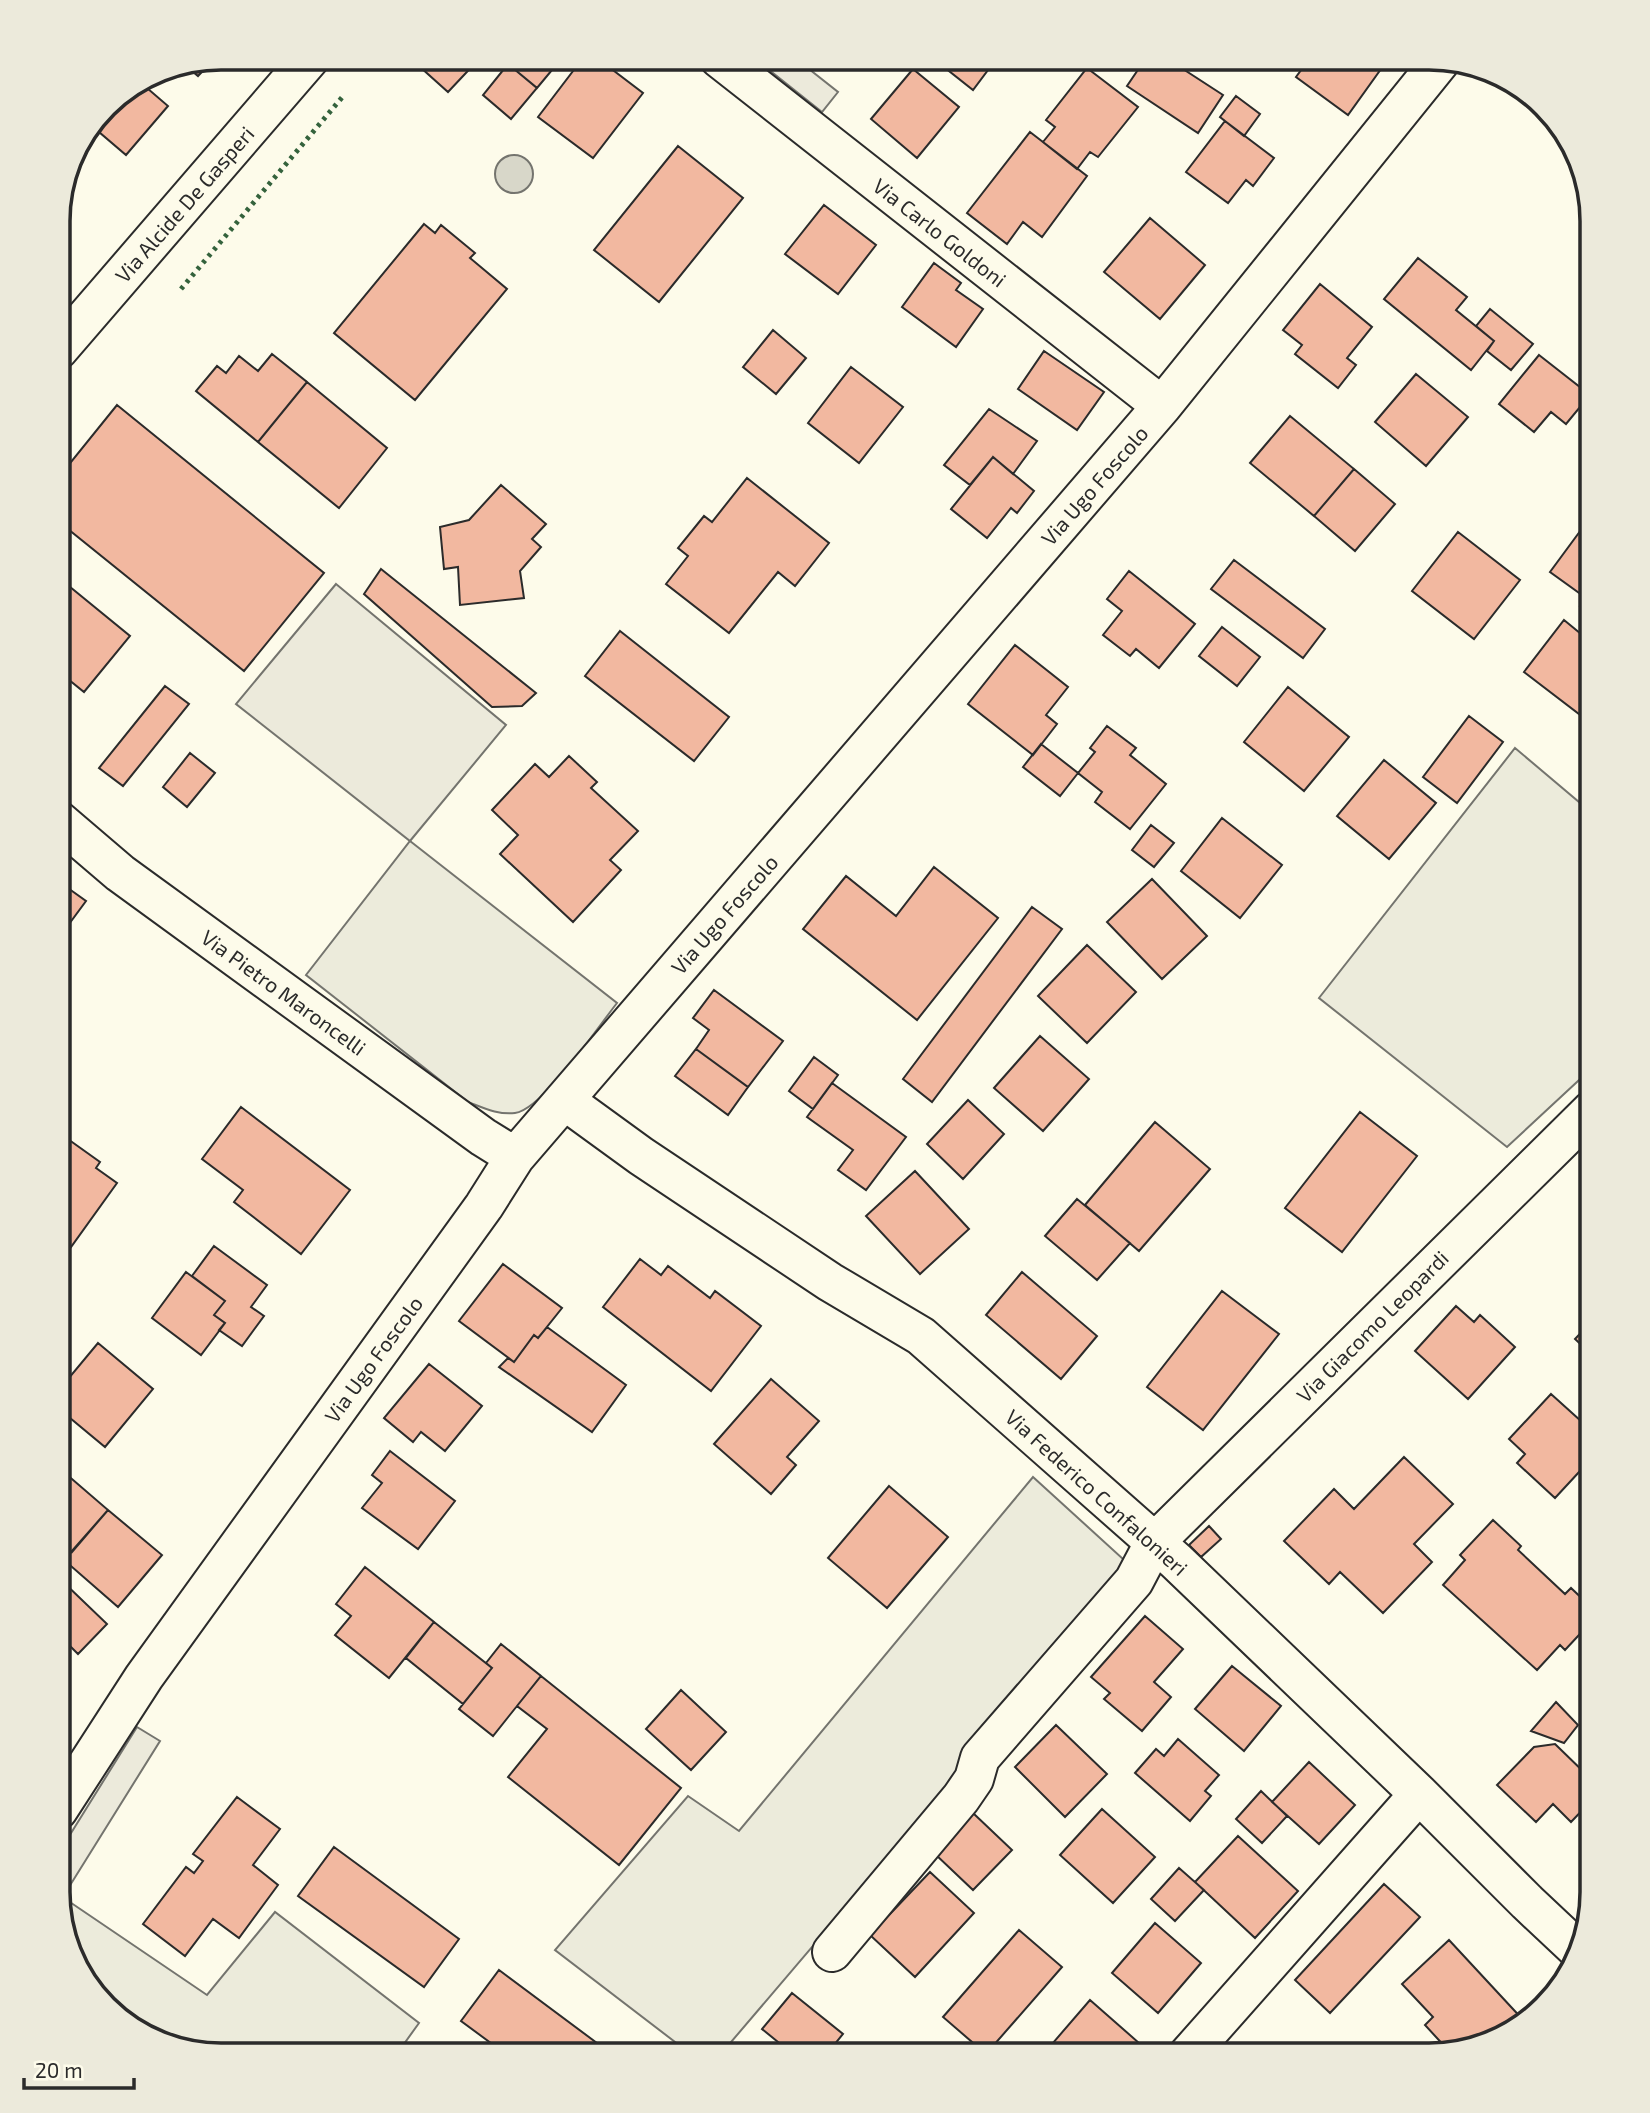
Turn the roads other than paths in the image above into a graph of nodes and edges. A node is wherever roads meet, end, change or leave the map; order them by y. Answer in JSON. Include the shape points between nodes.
{"nodes":[{"id":1,"x":300,"y":70,"type":"edge"},
{"id":2,"x":734,"y":70,"type":"edge"},
{"id":3,"x":1433,"y":70,"type":"edge"},
{"id":4,"x":70,"y":336,"type":"edge"},
{"id":5,"x":1162,"y":406,"type":"junction"},
{"id":6,"x":70,"y":830,"type":"edge"},
{"id":7,"x":564,"y":1100,"type":"junction"},
{"id":8,"x":1580,"y":1122,"type":"edge"},
{"id":9,"x":515,"y":1157,"type":"junction"},
{"id":10,"x":1154,"y":1543,"type":"junction"},
{"id":11,"x":70,"y":1791,"type":"edge"},
{"id":12,"x":1419,"y":1794,"type":"junction"},
{"id":13,"x":1571,"y":1943,"type":"edge"},
{"id":14,"x":832,"y":1952,"type":"dead end"},
{"id":15,"x":1199,"y":2043,"type":"edge"}],
"edges":[{"from":1,"to":4,"type":"street","name":"Via Alcide De Gasperi"},
{"from":2,"to":5,"type":"street","name":"Via Carlo Goldoni"},
{"from":3,"to":5,"type":"street","name":"Via Ugo Foscolo"},
{"from":5,"to":7,"type":"street","name":"Via Ugo Foscolo"},
{"from":6,"to":9,"type":"street","name":"Via Pietro Maroncelli","via":[[120,873]]},
{"from":7,"to":9,"type":"street","name":"Via Ugo Foscolo"},
{"from":7,"to":10,"type":"street","name":"Via Federico Confalonieri","via":[[830,1282],[921,1336]]},
{"from":8,"to":10,"type":"street","name":"Via Giacomo Leopardi"},
{"from":9,"to":11,"type":"street","name":"Via Ugo Foscolo","via":[[144,1677]]},
{"from":10,"to":12,"type":"street","name":"Via Federico Confalonieri"},
{"from":10,"to":14,"type":"street","name":"Via Giacomo Leopardi","via":[[1134,1581],[980,1758],[974,1779],[961,1798]]},
{"from":12,"to":13,"type":"street","name":"Via Federico Confalonieri"},
{"from":12,"to":15,"type":"street"}]}
